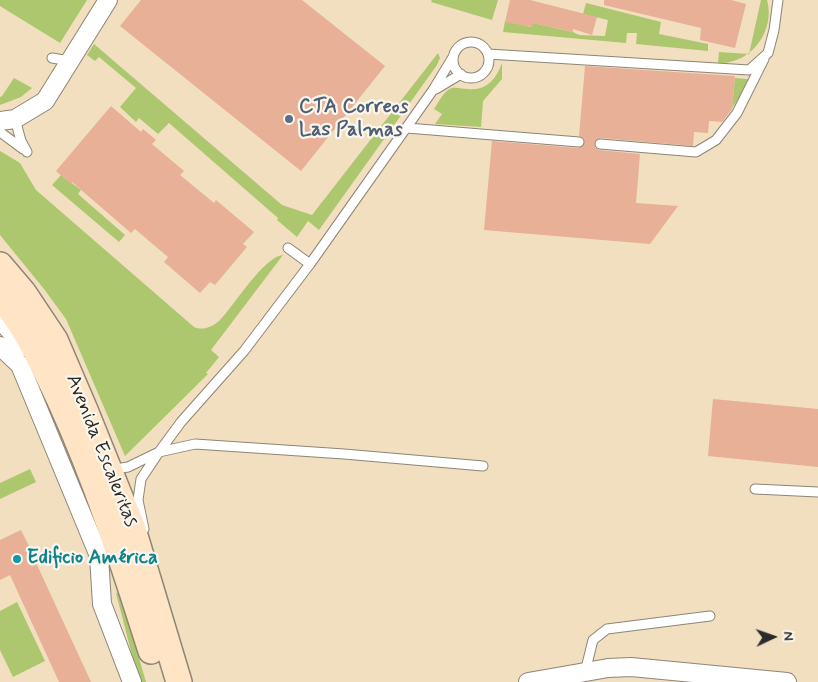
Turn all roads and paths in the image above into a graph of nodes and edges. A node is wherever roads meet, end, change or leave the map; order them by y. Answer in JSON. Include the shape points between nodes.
{"nodes":[{"id":1,"x":108,"y":0,"type":"edge"},
{"id":2,"x":778,"y":0,"type":"edge"},
{"id":3,"x":768,"y":52,"type":"junction"},
{"id":4,"x":488,"y":54,"type":"junction"},
{"id":5,"x":453,"y":57,"type":"junction"},
{"id":6,"x":749,"y":70,"type":"junction"},
{"id":7,"x":461,"y":74,"type":"junction"},
{"id":8,"x":754,"y":79,"type":"junction"},
{"id":9,"x":433,"y":90,"type":"junction"},
{"id":10,"x":8,"y":120,"type":"edge"},
{"id":11,"x":406,"y":128,"type":"junction"},
{"id":12,"x":0,"y":132,"type":"edge"},
{"id":13,"x":579,"y":142,"type":"dead end"},
{"id":14,"x":600,"y":144,"type":"dead end"},
{"id":15,"x":288,"y":248,"type":"dead end"},
{"id":16,"x":310,"y":264,"type":"junction"},
{"id":17,"x":0,"y":265,"type":"edge"},
{"id":18,"x":0,"y":296,"type":"edge"},
{"id":19,"x":0,"y":320,"type":"edge"},
{"id":20,"x":0,"y":346,"type":"edge"},
{"id":21,"x":44,"y":367,"type":"junction"},
{"id":22,"x":159,"y":452,"type":"junction"},
{"id":23,"x":483,"y":466,"type":"dead end"},
{"id":24,"x":110,"y":470,"type":"junction"},
{"id":25,"x":755,"y":489,"type":"dead end"},
{"id":26,"x":818,"y":492,"type":"edge"},
{"id":27,"x":124,"y":566,"type":"junction"},
{"id":28,"x":102,"y":604,"type":"junction"},
{"id":29,"x":158,"y":616,"type":"junction"},
{"id":30,"x":710,"y":616,"type":"dead end"},
{"id":31,"x":585,"y":672,"type":"junction"},
{"id":32,"x":132,"y":682,"type":"edge"},
{"id":33,"x":161,"y":682,"type":"edge"},
{"id":34,"x":179,"y":682,"type":"edge"},
{"id":35,"x":528,"y":682,"type":"edge"},
{"id":36,"x":787,"y":682,"type":"edge"}],
"edges":[{"from":1,"to":10,"type":"street","via":[[61,59],[45,101]]},
{"from":2,"to":3,"type":"lane"},
{"from":3,"to":6,"type":"lane"},
{"from":3,"to":8,"type":"lane"},
{"from":4,"to":5,"type":"lane","via":[[480,45],[469,42],[458,47]]},
{"from":4,"to":6,"type":"lane"},
{"from":4,"to":7,"type":"lane","via":[[488,65],[481,75],[470,78]]},
{"from":5,"to":7,"type":"lane"},
{"from":5,"to":9,"type":"lane"},
{"from":6,"to":8,"type":"lane"},
{"from":7,"to":9,"type":"lane"},
{"from":8,"to":14,"type":"lane","via":[[737,113],[716,140],[696,152]]},
{"from":9,"to":11,"type":"lane"},
{"from":10,"to":12,"type":"lane","via":[[27,152]]},
{"from":11,"to":13,"type":"lane"},
{"from":11,"to":16,"type":"lane"},
{"from":15,"to":16,"type":"lane"},
{"from":16,"to":22,"type":"lane","via":[[244,351]]},
{"from":17,"to":24,"type":"street","name":"Avenida Escaleritas","via":[[23,292],[55,340]]},
{"from":18,"to":21,"type":"street","name":"Avenida Escaleritas","via":[[11,309]]},
{"from":19,"to":21,"type":"street"},
{"from":20,"to":28,"type":"street","via":[[20,366],[99,556]]},
{"from":21,"to":27,"type":"street","name":"Avenida Escaleritas","via":[[107,516]]},
{"from":22,"to":23,"type":"lane","via":[[195,444]]},
{"from":22,"to":24,"type":"lane","via":[[128,467]]},
{"from":22,"to":29,"type":"lane","via":[[141,479],[138,500],[148,543]]},
{"from":24,"to":29,"type":"street","name":"Avenida Escaleritas","via":[[133,529]]},
{"from":25,"to":26,"type":"lane"},
{"from":27,"to":28,"type":"street","via":[[114,567],[107,575]]},
{"from":27,"to":33,"type":"street","name":"Avenida Escaleritas"},
{"from":28,"to":32,"type":"street"},
{"from":29,"to":34,"type":"street","name":"Avenida Escaleritas"},
{"from":30,"to":31,"type":"lane","via":[[607,629],[593,640]]},
{"from":31,"to":35,"type":"street"},
{"from":31,"to":36,"type":"street","via":[[631,667]]}]}
